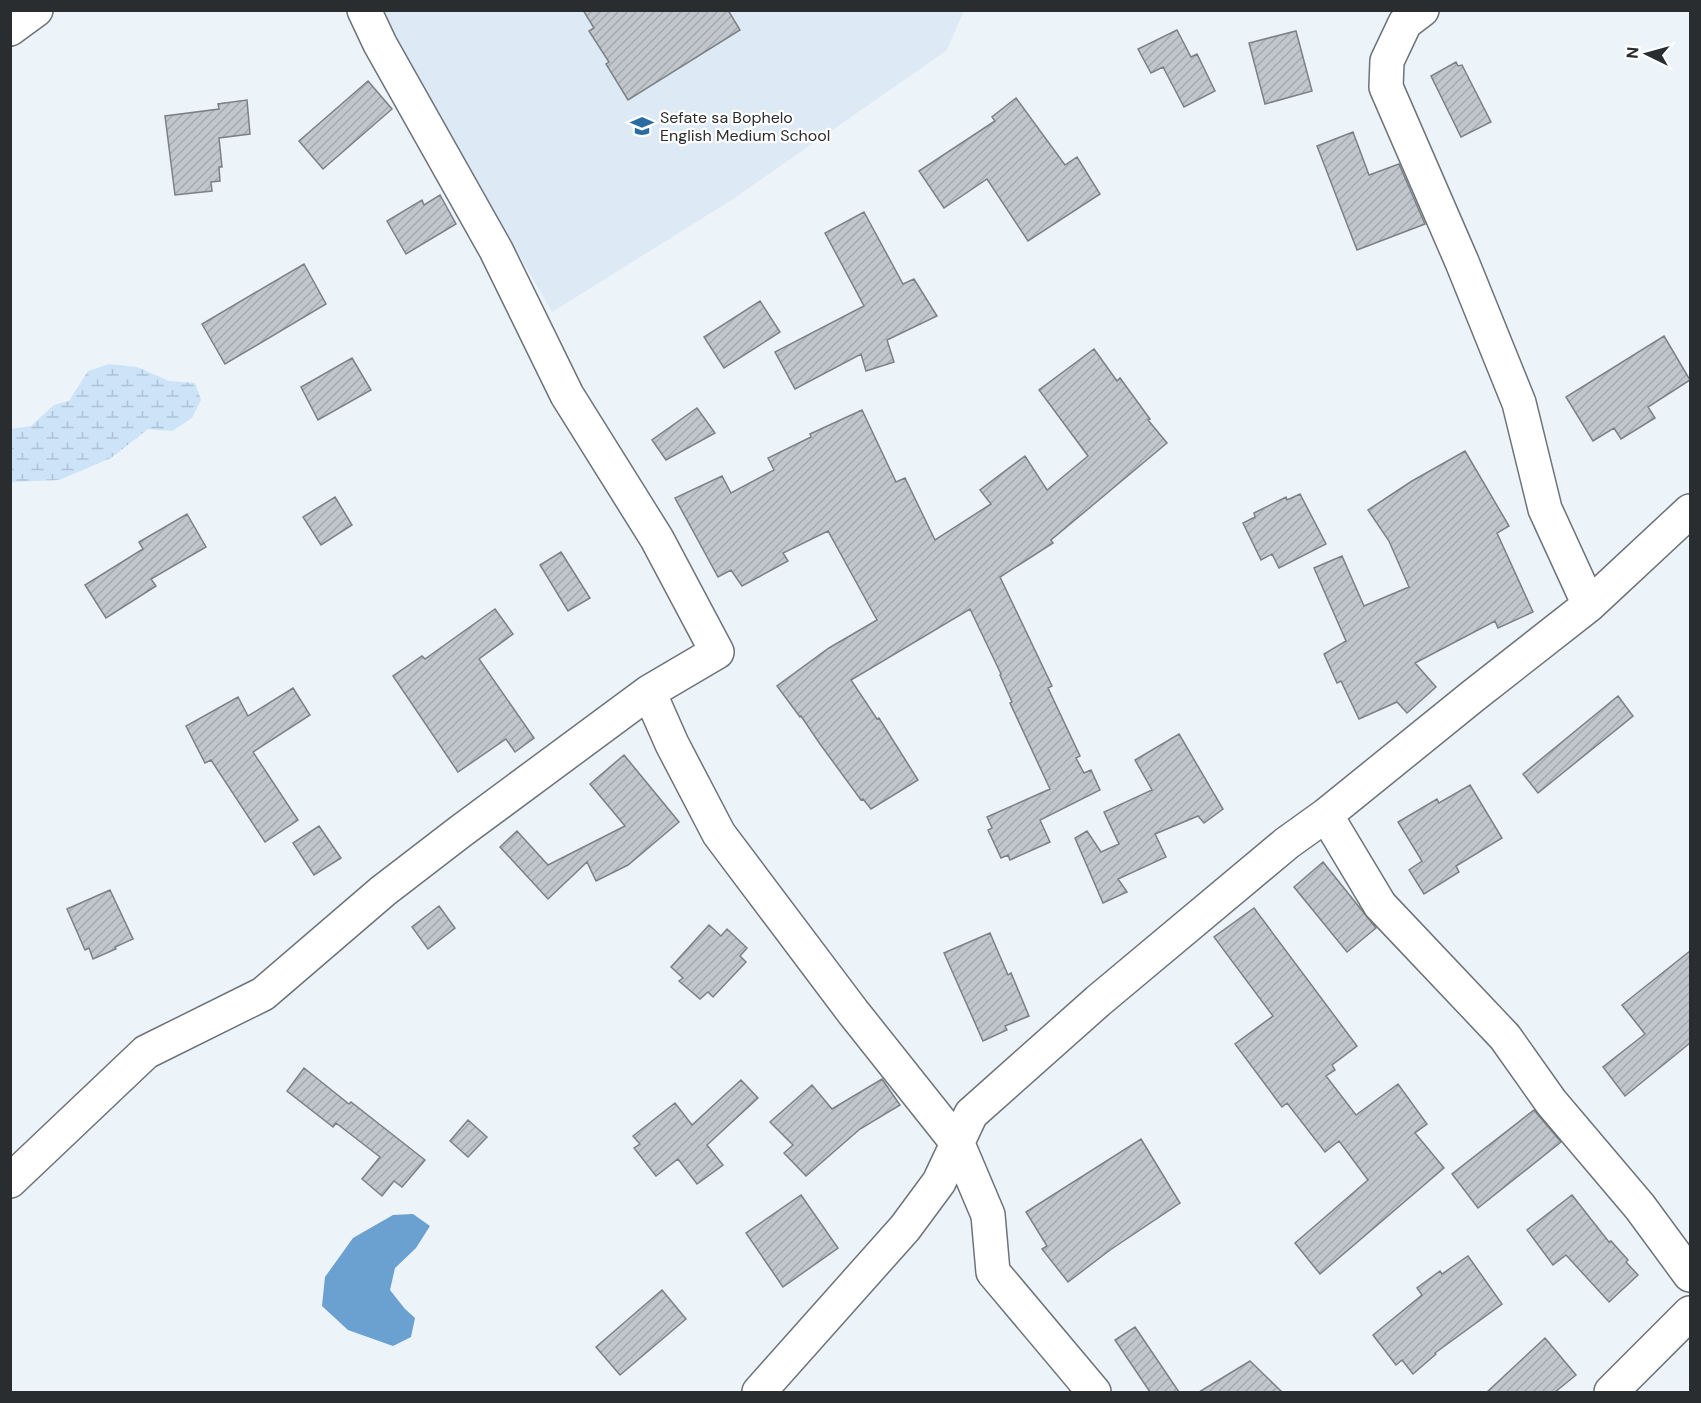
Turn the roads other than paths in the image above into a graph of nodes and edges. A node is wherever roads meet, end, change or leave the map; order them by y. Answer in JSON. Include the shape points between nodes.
{"nodes":[{"id":1,"x":36,"y":10,"type":"edge"},
{"id":2,"x":364,"y":10,"type":"edge"},
{"id":3,"x":1422,"y":10,"type":"edge"},
{"id":4,"x":10,"y":29,"type":"edge"},
{"id":5,"x":1690,"y":511,"type":"edge"},
{"id":6,"x":1589,"y":605,"type":"junction"},
{"id":7,"x":649,"y":692,"type":"junction"},
{"id":8,"x":1326,"y":815,"type":"junction"},
{"id":9,"x":958,"y":1144,"type":"junction"},
{"id":10,"x":10,"y":1181,"type":"edge"},
{"id":11,"x":1690,"y":1275,"type":"edge"},
{"id":12,"x":1690,"y":1313,"type":"edge"},
{"id":13,"x":759,"y":1392,"type":"edge"},
{"id":14,"x":1094,"y":1392,"type":"edge"},
{"id":15,"x":1611,"y":1392,"type":"edge"}],
"edges":[{"from":1,"to":4,"type":"street"},
{"from":2,"to":7,"type":"street","via":[[496,250],[567,395],[657,539],[717,652]]},
{"from":3,"to":6,"type":"street","via":[[1405,23],[1387,61],[1386,87],[1519,403],[1545,509]]},
{"from":5,"to":6,"type":"street"},
{"from":6,"to":8,"type":"street"},
{"from":7,"to":9,"type":"street","via":[[719,834]]},
{"from":7,"to":10,"type":"street","via":[[383,891],[263,994],[146,1052]]},
{"from":8,"to":9,"type":"street","via":[[1107,993],[971,1114]]},
{"from":8,"to":11,"type":"street","via":[[1380,905],[1506,1037],[1551,1102],[1640,1207]]},
{"from":9,"to":13,"type":"street","via":[[939,1182],[905,1228]]},
{"from":9,"to":14,"type":"street","via":[[988,1215],[993,1272]]},
{"from":12,"to":15,"type":"street"}]}
